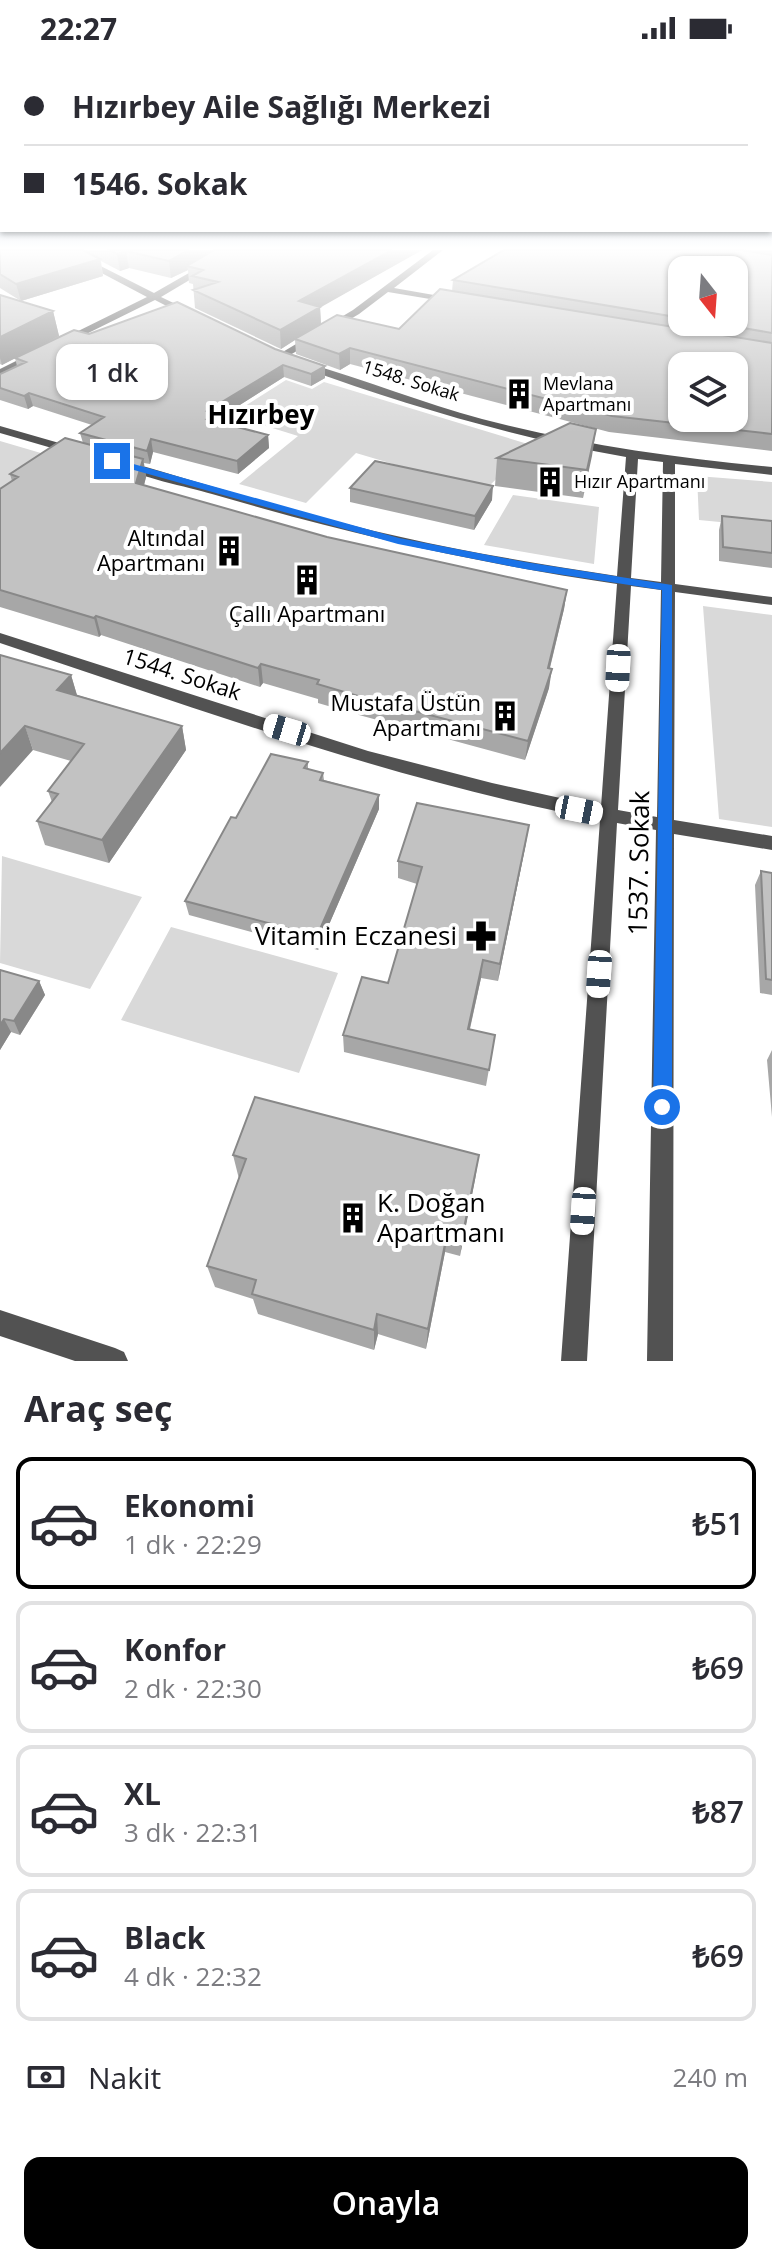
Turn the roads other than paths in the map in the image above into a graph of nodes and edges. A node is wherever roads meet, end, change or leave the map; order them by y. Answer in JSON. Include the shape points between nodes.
{"nodes":[{"id":1,"x":126,"y":311,"type":"edge"},
{"id":2,"x":183,"y":311,"type":"edge"},
{"id":3,"x":352,"y":311,"type":"edge"},
{"id":4,"x":198,"y":318,"type":"edge"},
{"id":5,"x":0,"y":373,"type":"edge"},
{"id":6,"x":0,"y":429,"type":"edge"},
{"id":7,"x":89,"y":454,"type":"edge"},
{"id":8,"x":632,"y":457,"type":"junction"},
{"id":9,"x":104,"y":458,"type":"edge"},
{"id":10,"x":669,"y":462,"type":"junction"},
{"id":11,"x":772,"y":471,"type":"edge"},
{"id":12,"x":623,"y":581,"type":"junction"},
{"id":13,"x":668,"y":587,"type":"junction"},
{"id":14,"x":772,"y":601,"type":"edge"},
{"id":15,"x":0,"y":638,"type":"edge"},
{"id":16,"x":609,"y":815,"type":"junction"},
{"id":17,"x":665,"y":825,"type":"junction"},
{"id":18,"x":772,"y":843,"type":"edge"},
{"id":19,"x":0,"y":1323,"type":"edge"},
{"id":20,"x":115,"y":1361,"type":"edge"},
{"id":21,"x":574,"y":1361,"type":"edge"},
{"id":22,"x":660,"y":1361,"type":"edge"}],
"edges":[{"from":1,"to":5,"type":"street"},
{"from":2,"to":4,"type":"street"},
{"from":3,"to":8,"type":"street","name":"1548. Sokak","via":[[277,354],[513,430]]},
{"from":6,"to":7,"type":"street"},
{"from":8,"to":10,"type":"street","name":"1548. Sokak"},
{"from":8,"to":12,"type":"street","name":"1537. Sokak"},
{"from":9,"to":12,"type":"street","via":[[398,541]]},
{"from":10,"to":11,"type":"street","name":"1548. Sokak"},
{"from":10,"to":13,"type":"street","name":"1537. Sokak"},
{"from":12,"to":13,"type":"street"},
{"from":12,"to":16,"type":"street","name":"1537. Sokak"},
{"from":13,"to":14,"type":"street"},
{"from":13,"to":17,"type":"street","name":"1537. Sokak"},
{"from":15,"to":16,"type":"street","name":"1544. Sokak","via":[[423,771]]},
{"from":16,"to":17,"type":"street","name":"1544. Sokak"},
{"from":16,"to":21,"type":"street","name":"1537. Sokak"},
{"from":17,"to":18,"type":"street","name":"1544. Sokak"},
{"from":17,"to":22,"type":"street","name":"1537. Sokak"},
{"from":19,"to":20,"type":"street"}]}
